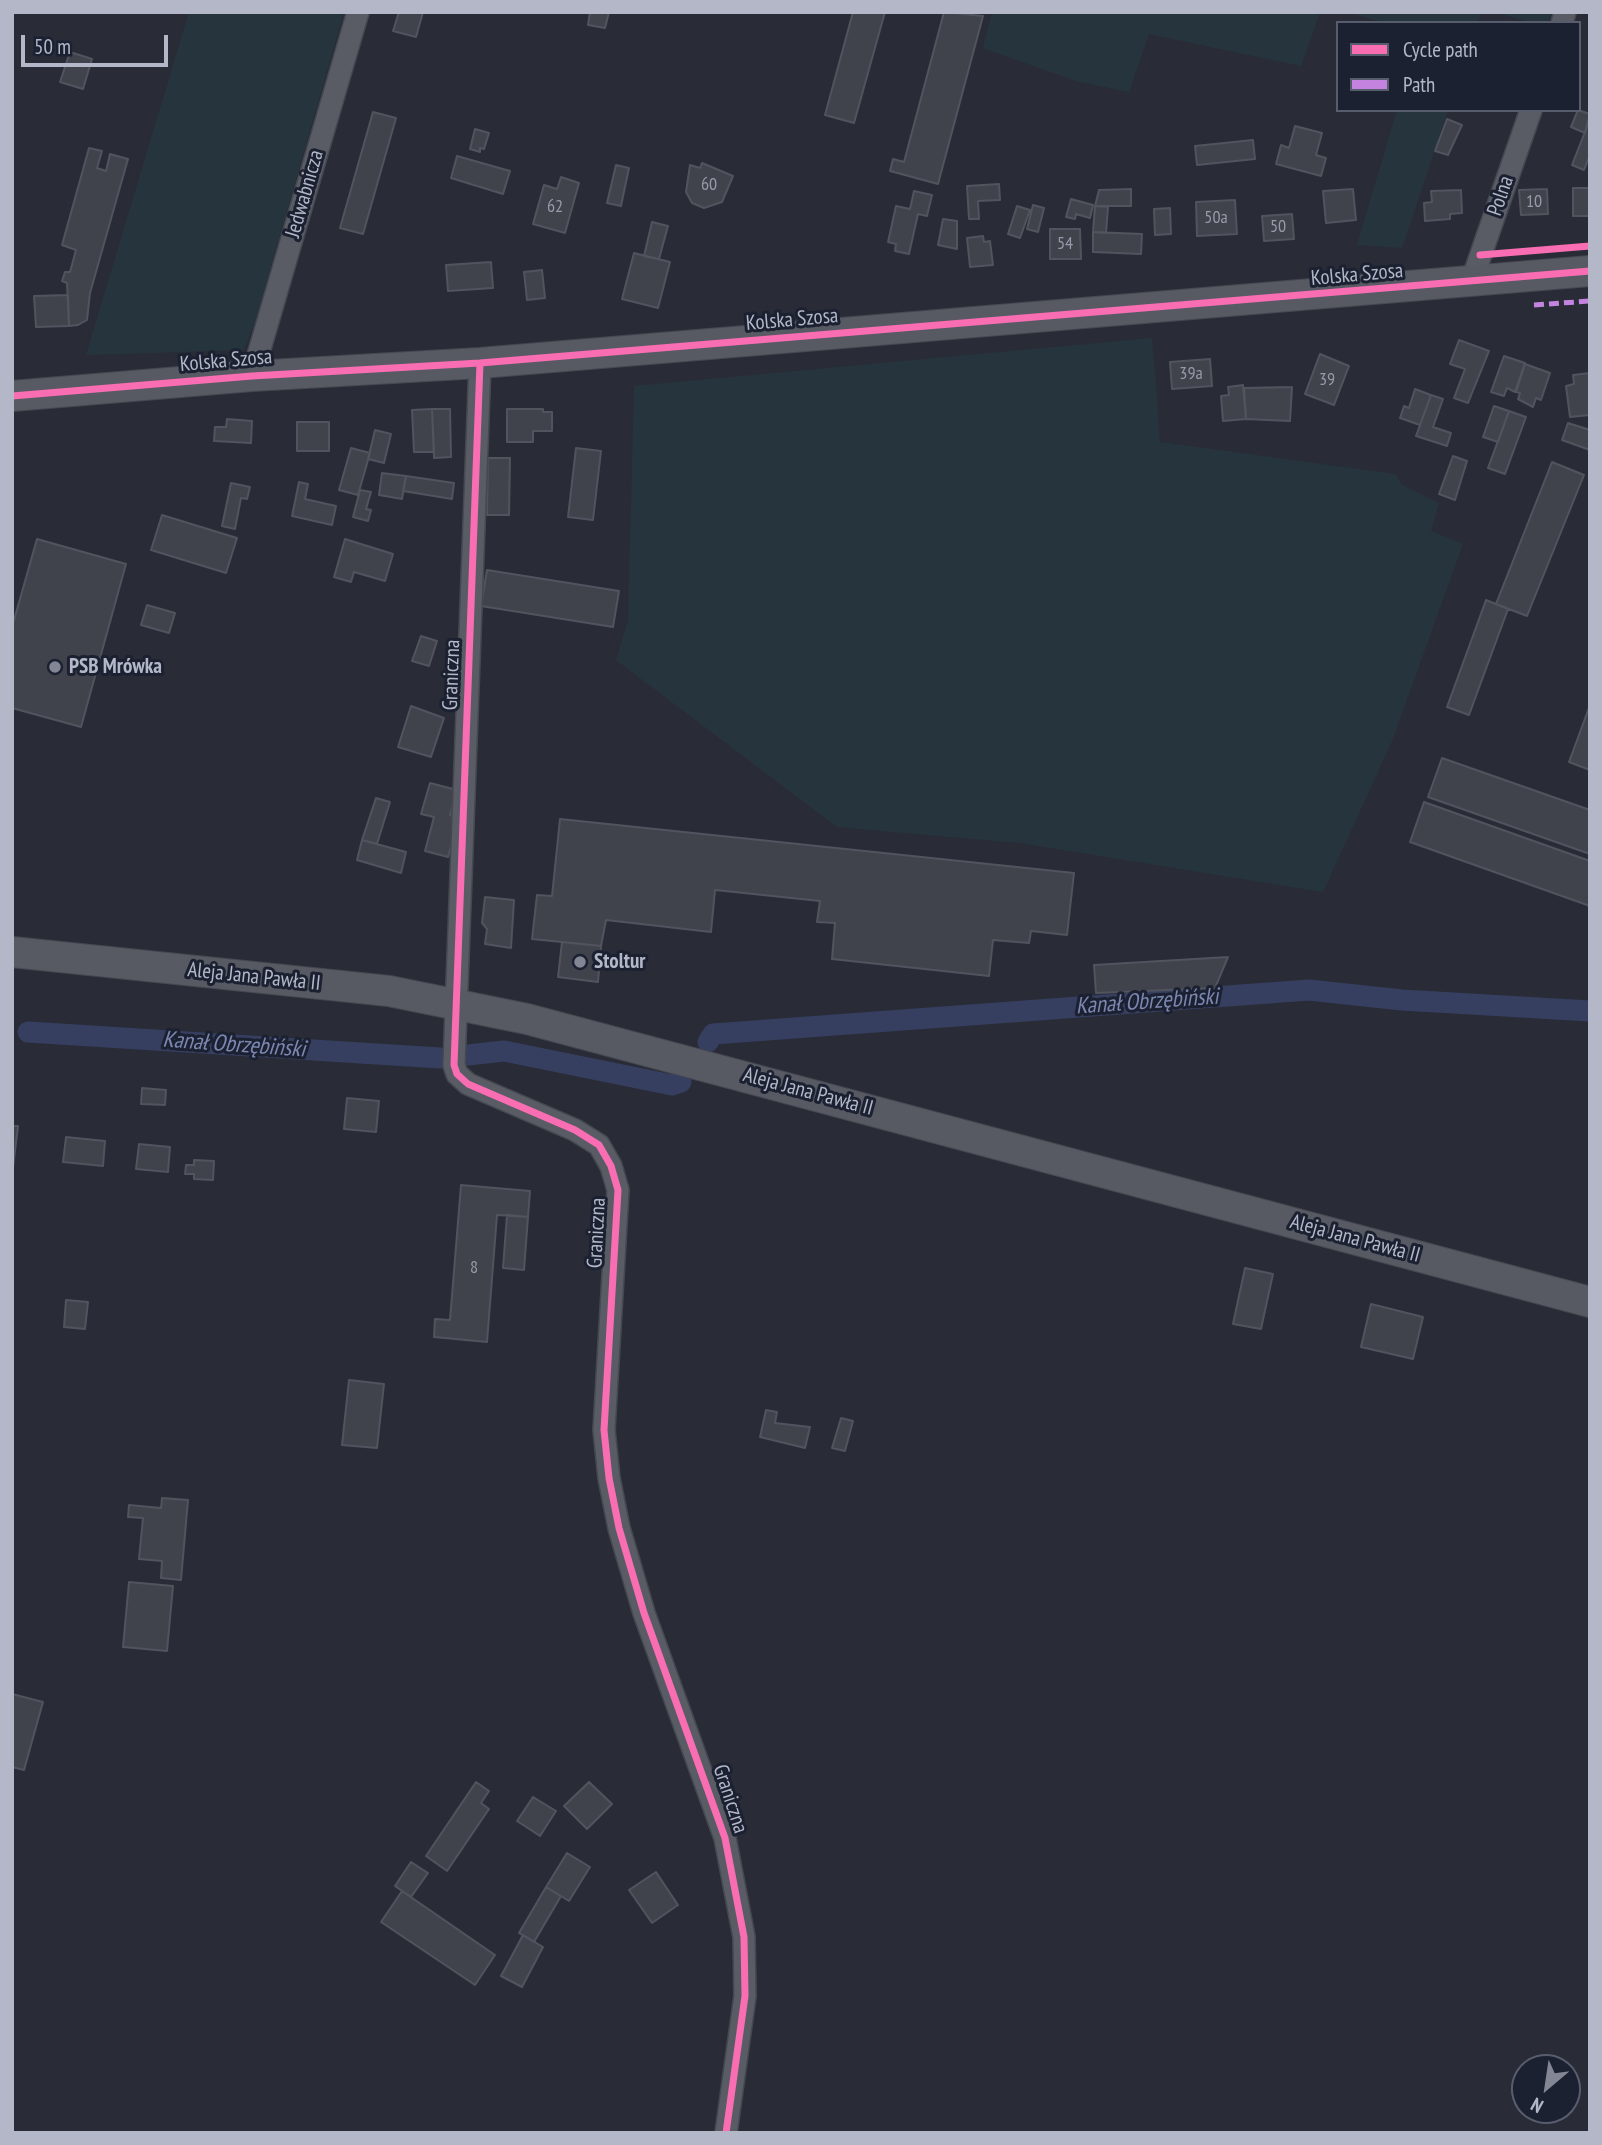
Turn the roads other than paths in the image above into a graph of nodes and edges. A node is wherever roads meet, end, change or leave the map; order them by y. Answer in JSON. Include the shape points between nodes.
{"nodes":[{"id":1,"x":358,"y":12,"type":"edge"},
{"id":2,"x":1530,"y":112,"type":"edge"},
{"id":3,"x":1584,"y":274,"type":"edge"},
{"id":4,"x":1471,"y":283,"type":"junction"},
{"id":5,"x":480,"y":363,"type":"junction"},
{"id":6,"x":252,"y":376,"type":"junction"},
{"id":7,"x":12,"y":396,"type":"edge"},
{"id":8,"x":12,"y":952,"type":"edge"},
{"id":9,"x":458,"y":1005,"type":"junction"},
{"id":10,"x":1590,"y":1301,"type":"edge"},
{"id":11,"x":726,"y":2133,"type":"edge"}],
"edges":[{"from":1,"to":6,"type":"street","name":"Jedwabnicza"},
{"from":2,"to":4,"type":"street","name":"Polna"},
{"from":3,"to":4,"type":"main road","name":"Kolska Szosa"},
{"from":4,"to":5,"type":"main road","name":"Kolska Szosa"},
{"from":5,"to":6,"type":"main road","name":"Kolska Szosa"},
{"from":5,"to":9,"type":"street","name":"Graniczna"},
{"from":6,"to":7,"type":"main road","name":"Kolska Szosa"},
{"from":8,"to":9,"type":"main road","name":"Aleja Jana Pawła II","via":[[388,991]]},
{"from":9,"to":10,"type":"main road","name":"Aleja Jana Pawła II","via":[[589,1034]]},
{"from":9,"to":11,"type":"street","name":"Graniczna","via":[[457,1074],[486,1094],[575,1130],[599,1145],[618,1190],[604,1430],[609,1478],[645,1613],[725,1838],[744,1937],[745,1996]]}]}
